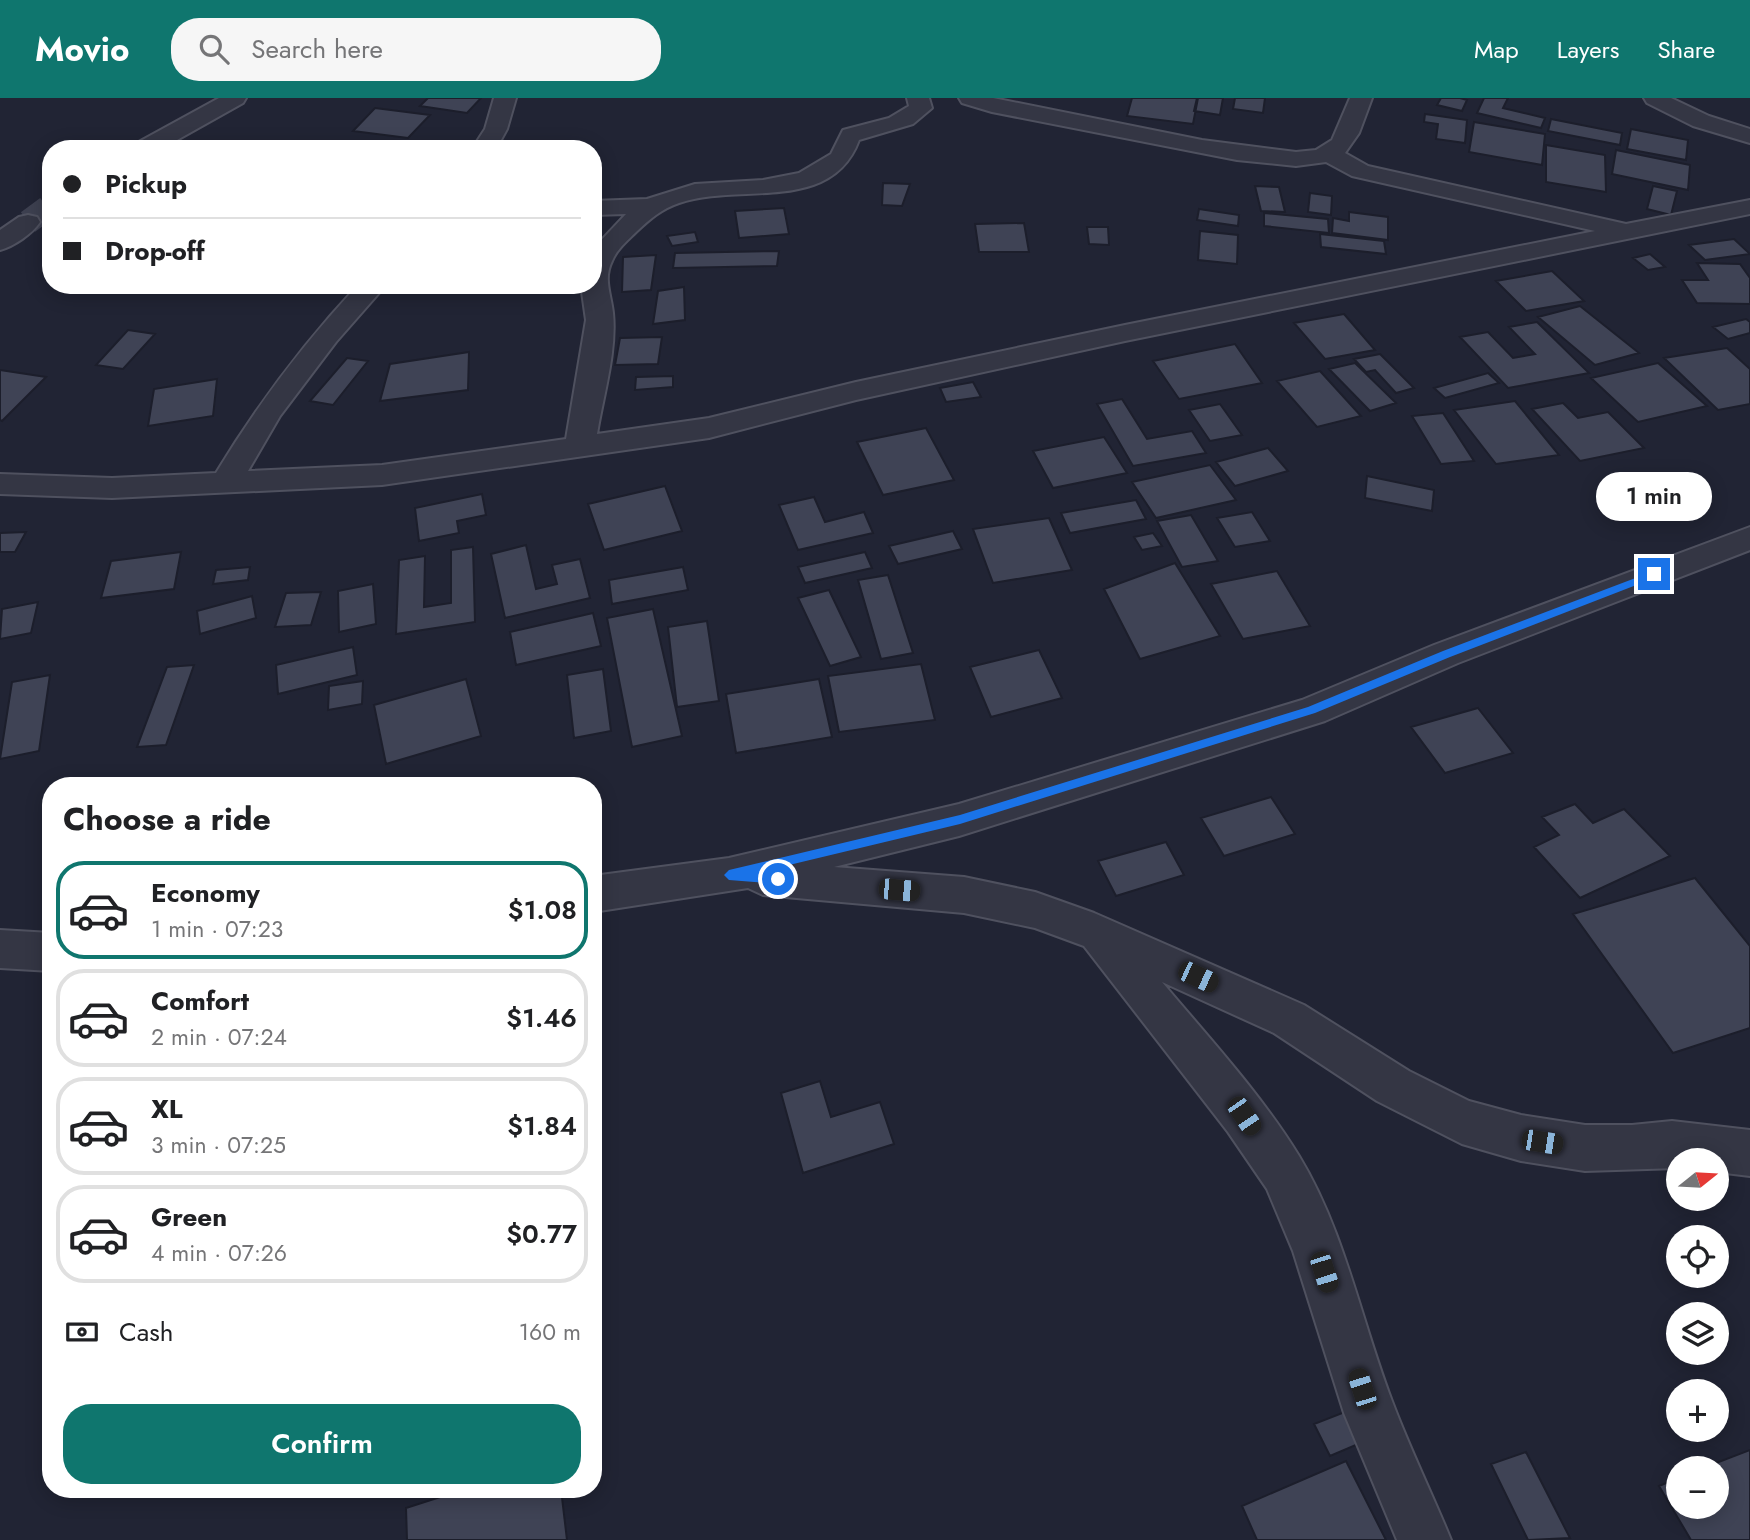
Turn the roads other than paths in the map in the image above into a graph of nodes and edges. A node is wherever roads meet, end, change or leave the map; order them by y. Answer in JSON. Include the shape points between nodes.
{"nodes":[{"id":1,"x":235,"y":98,"type":"edge"},
{"id":2,"x":505,"y":98,"type":"edge"},
{"id":3,"x":918,"y":98,"type":"edge"},
{"id":4,"x":970,"y":98,"type":"edge"},
{"id":5,"x":1361,"y":98,"type":"edge"},
{"id":6,"x":1655,"y":98,"type":"edge"},
{"id":7,"x":1702,"y":98,"type":"edge"},
{"id":8,"x":1721,"y":130,"type":"junction"},
{"id":9,"x":1750,"y":136,"type":"edge"},
{"id":10,"x":159,"y":140,"type":"edge"},
{"id":11,"x":489,"y":140,"type":"edge"},
{"id":12,"x":1328,"y":153,"type":"junction"},
{"id":13,"x":651,"y":206,"type":"junction"},
{"id":14,"x":1750,"y":207,"type":"edge"},
{"id":15,"x":602,"y":208,"type":"edge"},
{"id":16,"x":28,"y":222,"type":"tunnel mouth"},
{"id":17,"x":1632,"y":231,"type":"junction"},
{"id":18,"x":0,"y":242,"type":"edge"},
{"id":19,"x":602,"y":258,"type":"edge"},
{"id":20,"x":365,"y":294,"type":"edge"},
{"id":21,"x":595,"y":294,"type":"edge"},
{"id":22,"x":580,"y":446,"type":"junction"},
{"id":23,"x":225,"y":483,"type":"junction"},
{"id":24,"x":0,"y":484,"type":"edge"},
{"id":25,"x":1750,"y":538,"type":"edge"},
{"id":26,"x":729,"y":875,"type":"junction"},
{"id":27,"x":602,"y":893,"type":"edge"},
{"id":28,"x":1094,"y":931,"type":"junction"},
{"id":29,"x":0,"y":949,"type":"edge"},
{"id":30,"x":42,"y":951,"type":"edge"},
{"id":31,"x":1750,"y":1153,"type":"edge"},
{"id":32,"x":1424,"y":1540,"type":"edge"}],
"edges":[{"from":1,"to":10,"type":"street"},
{"from":2,"to":11,"type":"street"},
{"from":3,"to":13,"type":"street","via":[[918,111],[896,123],[851,135],[842,157],[816,174],[772,187],[691,193]]},
{"from":4,"to":12,"type":"street","via":[[1272,157],[1310,158]]},
{"from":5,"to":12,"type":"street","via":[[1346,136]]},
{"from":6,"to":8,"type":"street"},
{"from":7,"to":8,"type":"street"},
{"from":8,"to":9,"type":"street"},
{"from":12,"to":17,"type":"street","via":[[1360,172]]},
{"from":13,"to":15,"type":"street"},
{"from":13,"to":19,"type":"street","via":[[609,244]]},
{"from":14,"to":17,"type":"street"},
{"from":16,"to":18,"type":"street"},
{"from":17,"to":22,"type":"street","via":[[1125,333],[709,428]]},
{"from":20,"to":23,"type":"street","via":[[268,411]]},
{"from":21,"to":22,"type":"street","via":[[600,317]]},
{"from":22,"to":23,"type":"street","via":[[382,474]]},
{"from":23,"to":24,"type":"street","via":[[111,488]]},
{"from":25,"to":26,"type":"street","via":[[1311,710],[960,820]]},
{"from":26,"to":27,"type":"street"},
{"from":26,"to":28,"type":"street","via":[[964,895],[1035,910]]},
{"from":28,"to":31,"type":"street","via":[[1289,1019],[1393,1086],[1462,1122],[1585,1148],[1672,1144]]},
{"from":28,"to":32,"type":"street","via":[[1244,1116],[1283,1173],[1313,1240],[1370,1413]]},
{"from":29,"to":30,"type":"street"}]}
